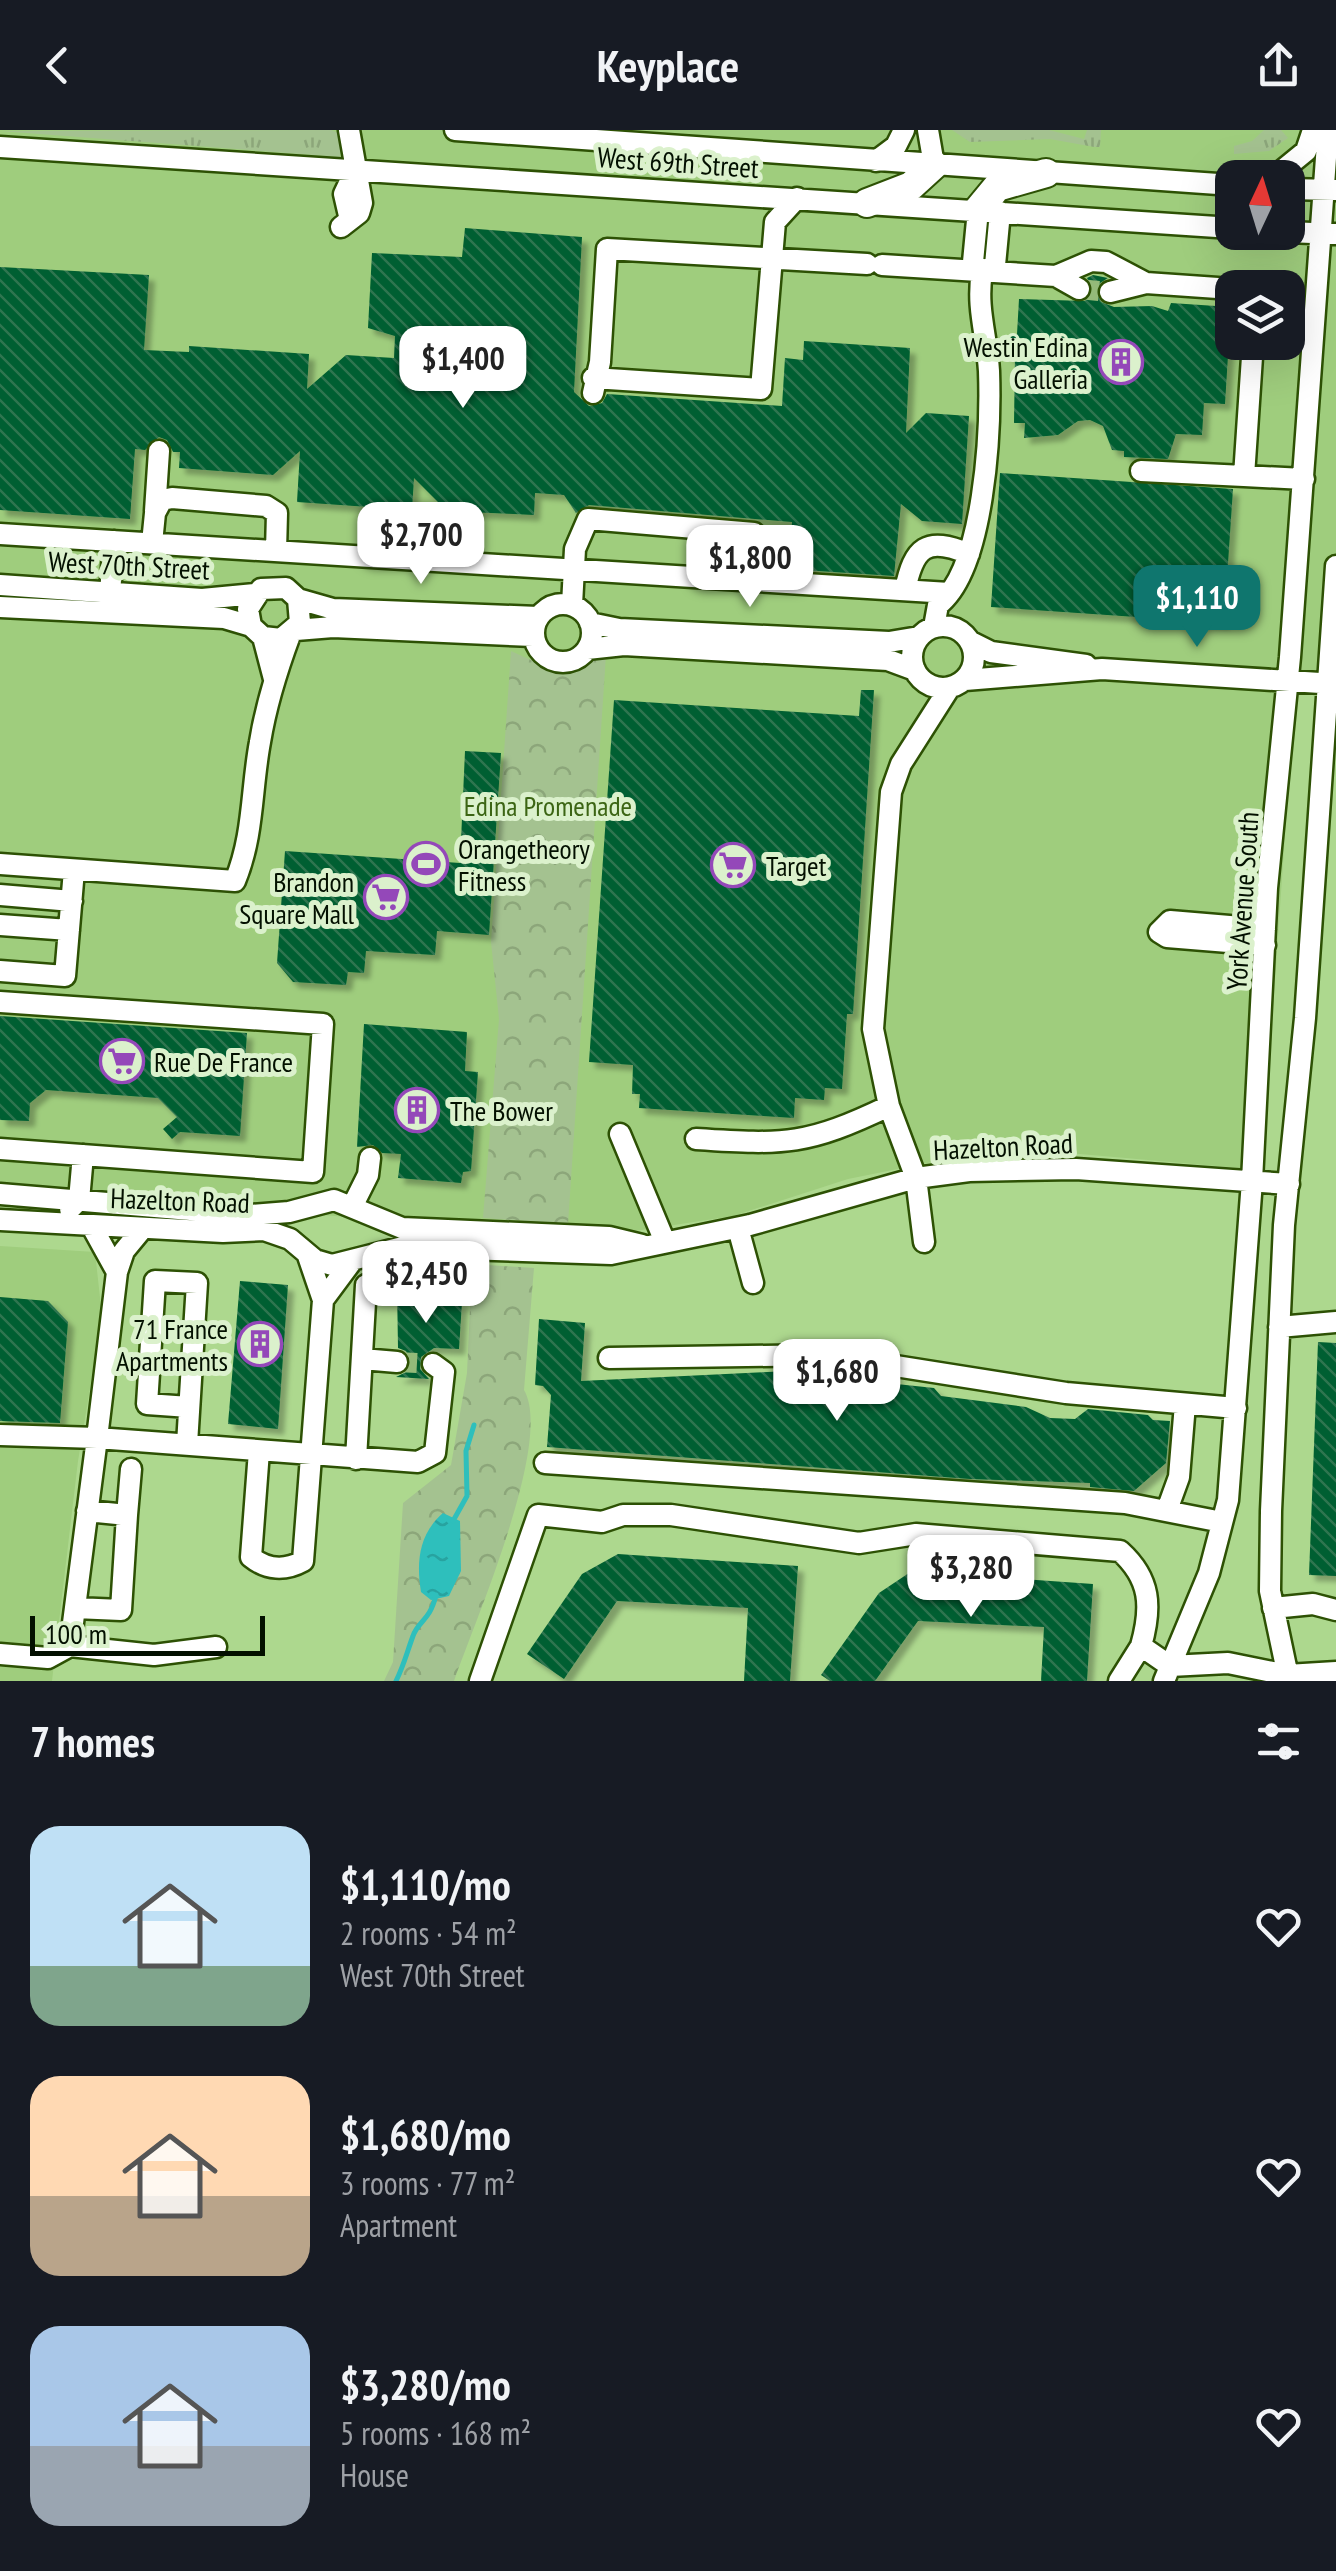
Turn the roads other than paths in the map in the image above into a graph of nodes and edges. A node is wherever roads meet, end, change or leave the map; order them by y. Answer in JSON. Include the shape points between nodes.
{"nodes":[{"id":1,"x":350,"y":130,"type":"edge"},
{"id":2,"x":455,"y":130,"type":"edge"},
{"id":3,"x":904,"y":130,"type":"edge"},
{"id":4,"x":928,"y":130,"type":"edge"},
{"id":5,"x":1328,"y":130,"type":"edge"},
{"id":6,"x":1305,"y":135,"type":"edge"},
{"id":7,"x":0,"y":147,"type":"edge"},
{"id":8,"x":1286,"y":160,"type":"edge"},
{"id":9,"x":876,"y":161,"type":"junction"},
{"id":10,"x":934,"y":165,"type":"junction"},
{"id":11,"x":354,"y":173,"type":"junction"},
{"id":12,"x":1046,"y":174,"type":"junction"},
{"id":13,"x":1215,"y":184,"type":"edge"},
{"id":14,"x":1305,"y":190,"type":"edge"},
{"id":15,"x":1331,"y":191,"type":"edge"},
{"id":16,"x":754,"y":194,"type":"junction"},
{"id":17,"x":798,"y":198,"type":"junction"},
{"id":18,"x":867,"y":202,"type":"junction"},
{"id":19,"x":989,"y":211,"type":"junction"},
{"id":20,"x":775,"y":222,"type":"junction"},
{"id":21,"x":346,"y":223,"type":"dead end"},
{"id":22,"x":1215,"y":227,"type":"edge"},
{"id":23,"x":1329,"y":234,"type":"edge"},
{"id":24,"x":773,"y":258,"type":"junction"},
{"id":25,"x":982,"y":272,"type":"junction"},
{"id":26,"x":1056,"y":276,"type":"junction"},
{"id":27,"x":1146,"y":283,"type":"junction"},
{"id":28,"x":1215,"y":288,"type":"edge"},
{"id":29,"x":1079,"y":290,"type":"tunnel mouth"},
{"id":30,"x":1110,"y":292,"type":"tunnel mouth"},
{"id":31,"x":1251,"y":360,"type":"edge"},
{"id":32,"x":159,"y":451,"type":"dead end"},
{"id":33,"x":1141,"y":471,"type":"dead end"},
{"id":34,"x":1244,"y":476,"type":"junction"},
{"id":35,"x":1304,"y":479,"type":"junction"},
{"id":36,"x":154,"y":513,"type":"junction"},
{"id":37,"x":0,"y":534,"type":"edge"},
{"id":38,"x":114,"y":541,"type":"junction"},
{"id":39,"x":981,"y":543,"type":"junction"},
{"id":40,"x":152,"y":544,"type":"junction"},
{"id":41,"x":276,"y":551,"type":"junction"},
{"id":42,"x":1336,"y":566,"type":"edge"},
{"id":43,"x":565,"y":567,"type":"junction"},
{"id":44,"x":750,"y":578,"type":"junction"},
{"id":45,"x":0,"y":585,"type":"edge"},
{"id":46,"x":905,"y":590,"type":"junction"},
{"id":47,"x":110,"y":592,"type":"junction"},
{"id":48,"x":255,"y":594,"type":"junction"},
{"id":49,"x":949,"y":595,"type":"junction"},
{"id":50,"x":298,"y":599,"type":"junction"},
{"id":51,"x":0,"y":608,"type":"edge"},
{"id":52,"x":549,"y":616,"type":"junction"},
{"id":53,"x":590,"y":623,"type":"junction"},
{"id":54,"x":257,"y":632,"type":"junction"},
{"id":55,"x":293,"y":632,"type":"junction"},
{"id":56,"x":927,"y":632,"type":"junction"},
{"id":57,"x":965,"y":636,"type":"junction"},
{"id":58,"x":587,"y":648,"type":"junction"},
{"id":59,"x":1102,"y":668,"type":"junction"},
{"id":60,"x":918,"y":674,"type":"junction"},
{"id":61,"x":274,"y":679,"type":"junction"},
{"id":62,"x":1288,"y":680,"type":"junction"},
{"id":63,"x":958,"y":683,"type":"junction"},
{"id":64,"x":1332,"y":684,"type":"edge"},
{"id":65,"x":915,"y":746,"type":"junction"},
{"id":66,"x":0,"y":864,"type":"edge"},
{"id":67,"x":74,"y":870,"type":"junction"},
{"id":68,"x":0,"y":896,"type":"edge"},
{"id":69,"x":72,"y":901,"type":"junction"},
{"id":70,"x":0,"y":925,"type":"edge"},
{"id":71,"x":69,"y":930,"type":"junction"},
{"id":72,"x":0,"y":971,"type":"edge"},
{"id":73,"x":0,"y":1002,"type":"edge"},
{"id":74,"x":889,"y":1106,"type":"junction"},
{"id":75,"x":620,"y":1134,"type":"dead end"},
{"id":76,"x":696,"y":1139,"type":"dead end"},
{"id":77,"x":0,"y":1149,"type":"edge"},
{"id":78,"x":83,"y":1155,"type":"junction"},
{"id":79,"x":370,"y":1158,"type":"dead end"},
{"id":80,"x":312,"y":1172,"type":"junction"},
{"id":81,"x":916,"y":1178,"type":"junction"},
{"id":82,"x":1252,"y":1181,"type":"junction"},
{"id":83,"x":1290,"y":1184,"type":"junction"},
{"id":84,"x":0,"y":1194,"type":"edge"},
{"id":85,"x":79,"y":1200,"type":"junction"},
{"id":86,"x":312,"y":1205,"type":"junction"},
{"id":87,"x":359,"y":1209,"type":"junction"},
{"id":88,"x":0,"y":1218,"type":"edge"},
{"id":89,"x":91,"y":1225,"type":"junction"},
{"id":90,"x":142,"y":1228,"type":"junction"},
{"id":91,"x":738,"y":1228,"type":"junction"},
{"id":92,"x":924,"y":1242,"type":"dead end"},
{"id":93,"x":655,"y":1244,"type":"junction"},
{"id":94,"x":305,"y":1253,"type":"junction"},
{"id":95,"x":356,"y":1259,"type":"junction"},
{"id":96,"x":116,"y":1272,"type":"junction"},
{"id":97,"x":753,"y":1282,"type":"dead end"},
{"id":98,"x":366,"y":1285,"type":"dead end"},
{"id":99,"x":324,"y":1300,"type":"junction"},
{"id":100,"x":1336,"y":1322,"type":"edge"},
{"id":101,"x":1279,"y":1327,"type":"junction"},
{"id":102,"x":609,"y":1358,"type":"dead end"},
{"id":103,"x":362,"y":1359,"type":"junction"},
{"id":104,"x":397,"y":1362,"type":"tunnel mouth"},
{"id":105,"x":433,"y":1364,"type":"dead end"},
{"id":106,"x":1185,"y":1404,"type":"junction"},
{"id":107,"x":189,"y":1407,"type":"junction"},
{"id":108,"x":1236,"y":1408,"type":"junction"},
{"id":109,"x":0,"y":1435,"type":"edge"},
{"id":110,"x":97,"y":1438,"type":"junction"},
{"id":111,"x":187,"y":1444,"type":"junction"},
{"id":112,"x":259,"y":1451,"type":"junction"},
{"id":113,"x":310,"y":1455,"type":"junction"},
{"id":114,"x":356,"y":1459,"type":"junction"},
{"id":115,"x":546,"y":1463,"type":"dead end"},
{"id":116,"x":131,"y":1469,"type":"dead end"},
{"id":117,"x":1167,"y":1510,"type":"junction"},
{"id":118,"x":87,"y":1511,"type":"junction"},
{"id":119,"x":126,"y":1516,"type":"junction"},
{"id":120,"x":1222,"y":1522,"type":"junction"},
{"id":121,"x":75,"y":1608,"type":"junction"},
{"id":122,"x":1274,"y":1608,"type":"junction"},
{"id":123,"x":1336,"y":1610,"type":"edge"},
{"id":124,"x":70,"y":1646,"type":"junction"},
{"id":125,"x":1141,"y":1646,"type":"junction"},
{"id":126,"x":216,"y":1647,"type":"dead end"},
{"id":127,"x":0,"y":1654,"type":"edge"},
{"id":128,"x":1336,"y":1672,"type":"edge"},
{"id":129,"x":1167,"y":1674,"type":"edge"},
{"id":130,"x":1288,"y":1678,"type":"edge"},
{"id":131,"x":480,"y":1681,"type":"edge"},
{"id":132,"x":1119,"y":1681,"type":"edge"}],
"edges":[{"from":1,"to":11,"type":"street"},
{"from":2,"to":9,"type":"street","name":"West 69th Street"},
{"from":3,"to":9,"type":"street"},
{"from":4,"to":10,"type":"street"},
{"from":5,"to":15,"type":"street","name":"York Avenue South"},
{"from":6,"to":8,"type":"street"},
{"from":7,"to":11,"type":"street","name":"West 69th Street"},
{"from":9,"to":10,"type":"street","name":"West 69th Street"},
{"from":10,"to":12,"type":"street","name":"West 69th Street"},
{"from":10,"to":18,"type":"main road","via":[[911,186]]},
{"from":11,"to":16,"type":"street","name":"West 69th Street"},
{"from":11,"to":21,"type":"street","via":[[344,194]]},
{"from":12,"to":13,"type":"street","name":"West 69th Street"},
{"from":12,"to":19,"type":"main road","via":[[997,187]]},
{"from":14,"to":15,"type":"street"},
{"from":15,"to":23,"type":"street","name":"York Avenue South"},
{"from":16,"to":17,"type":"street","name":"West 69th Street"},
{"from":16,"to":20,"type":"street"},
{"from":17,"to":18,"type":"street","name":"West 69th Street"},
{"from":17,"to":20,"type":"street"},
{"from":18,"to":19,"type":"street","name":"West 69th Street"},
{"from":19,"to":22,"type":"street","name":"West 69th Street"},
{"from":19,"to":25,"type":"street","via":[[973,262]]},
{"from":20,"to":24,"type":"street"},
{"from":23,"to":35,"type":"street","name":"York Avenue South"},
{"from":24,"to":24,"type":"street","via":[[760,398],[593,386],[607,249]]},
{"from":24,"to":25,"type":"street"},
{"from":25,"to":26,"type":"street"},
{"from":25,"to":39,"type":"street","via":[[978,312],[989,402]]},
{"from":26,"to":27,"type":"street","via":[[1090,261],[1106,262]]},
{"from":26,"to":29,"type":"street"},
{"from":27,"to":28,"type":"street"},
{"from":27,"to":30,"type":"street"},
{"from":31,"to":34,"type":"street"},
{"from":32,"to":36,"type":"street"},
{"from":33,"to":34,"type":"street"},
{"from":34,"to":35,"type":"street"},
{"from":35,"to":62,"type":"street","name":"York Avenue South"},
{"from":36,"to":40,"type":"street"},
{"from":36,"to":41,"type":"street","via":[[172,498],[266,506],[276,514]]},
{"from":37,"to":38,"type":"street"},
{"from":38,"to":40,"type":"street"},
{"from":38,"to":47,"type":"street"},
{"from":39,"to":46,"type":"street","via":[[928,546],[914,559]]},
{"from":39,"to":49,"type":"street"},
{"from":40,"to":41,"type":"street"},
{"from":41,"to":43,"type":"street"},
{"from":42,"to":64,"type":"street"},
{"from":43,"to":44,"type":"street"},
{"from":43,"to":44,"type":"street","via":[[588,513],[755,527]]},
{"from":43,"to":52,"type":"street"},
{"from":44,"to":46,"type":"street"},
{"from":45,"to":47,"type":"street","name":"West 70th Street"},
{"from":46,"to":49,"type":"street"},
{"from":47,"to":48,"type":"street","name":"West 70th Street"},
{"from":48,"to":50,"type":"street","via":[[278,586]]},
{"from":48,"to":54,"type":"street","via":[[248,609]]},
{"from":49,"to":56,"type":"street"},
{"from":49,"to":57,"type":"street","via":[[960,607]]},
{"from":50,"to":52,"type":"street","via":[[334,609]]},
{"from":50,"to":55,"type":"street","via":[[302,615]]},
{"from":51,"to":54,"type":"street","name":"West 70th Street","via":[[224,618]]},
{"from":52,"to":53,"type":"street"},
{"from":52,"to":55,"type":"street"},
{"from":52,"to":58,"type":"street","via":[[540,652],[556,661],[574,660]]},
{"from":53,"to":56,"type":"street","via":[[889,642]]},
{"from":53,"to":58,"type":"street"},
{"from":54,"to":55,"type":"street"},
{"from":54,"to":61,"type":"street"},
{"from":55,"to":61,"type":"street"},
{"from":56,"to":57,"type":"street"},
{"from":56,"to":60,"type":"street","via":[[913,650]]},
{"from":57,"to":59,"type":"street","via":[[992,652]]},
{"from":57,"to":63,"type":"street","via":[[974,662]]},
{"from":58,"to":60,"type":"street","via":[[888,660]]},
{"from":59,"to":62,"type":"street"},
{"from":59,"to":63,"type":"street"},
{"from":60,"to":63,"type":"street","via":[[935,687]]},
{"from":60,"to":65,"type":"street"},
{"from":61,"to":67,"type":"street","via":[[259,744],[250,846],[236,882]]},
{"from":62,"to":64,"type":"street"},
{"from":62,"to":82,"type":"street","name":"York Avenue South"},
{"from":63,"to":65,"type":"street"},
{"from":64,"to":83,"type":"street"},
{"from":65,"to":74,"type":"street","via":[[890,792],[873,1029]]},
{"from":66,"to":67,"type":"street"},
{"from":67,"to":69,"type":"street"},
{"from":68,"to":69,"type":"street"},
{"from":69,"to":71,"type":"street"},
{"from":70,"to":71,"type":"street"},
{"from":71,"to":72,"type":"street","via":[[65,976]]},
{"from":73,"to":80,"type":"street","via":[[323,1024]]},
{"from":74,"to":76,"type":"street","via":[[802,1141]]},
{"from":74,"to":81,"type":"street"},
{"from":75,"to":93,"type":"street"},
{"from":77,"to":78,"type":"street"},
{"from":78,"to":80,"type":"street"},
{"from":78,"to":85,"type":"street"},
{"from":79,"to":87,"type":"street"},
{"from":80,"to":86,"type":"street"},
{"from":81,"to":82,"type":"street","name":"Hazelton Road","via":[[1022,1168]]},
{"from":81,"to":91,"type":"street","name":"Hazelton Road"},
{"from":81,"to":92,"type":"street"},
{"from":82,"to":83,"type":"street","name":"Hazelton Road"},
{"from":82,"to":108,"type":"street","name":"York Avenue South"},
{"from":83,"to":101,"type":"street"},
{"from":84,"to":85,"type":"street","name":"Hazelton Road"},
{"from":85,"to":86,"type":"street","name":"Hazelton Road","via":[[250,1215]]},
{"from":85,"to":88,"type":"street","via":[[66,1211],[31,1209]]},
{"from":86,"to":87,"type":"street","name":"Hazelton Road","via":[[334,1200]]},
{"from":86,"to":94,"type":"street","via":[[299,1224]]},
{"from":87,"to":93,"type":"street","name":"Hazelton Road","via":[[402,1228]]},
{"from":87,"to":95,"type":"street","via":[[370,1236]]},
{"from":88,"to":89,"type":"street","name":"Hazelton Road"},
{"from":89,"to":90,"type":"street","name":"Hazelton Road"},
{"from":89,"to":96,"type":"street"},
{"from":90,"to":94,"type":"street","name":"Hazelton Road","via":[[264,1230],[290,1238]]},
{"from":90,"to":96,"type":"street"},
{"from":91,"to":93,"type":"street","name":"Hazelton Road"},
{"from":91,"to":97,"type":"street"},
{"from":93,"to":95,"type":"street","name":"Hazelton Road","via":[[568,1255],[403,1247]]},
{"from":94,"to":95,"type":"street","name":"Hazelton Road","via":[[332,1265]]},
{"from":94,"to":99,"type":"street"},
{"from":95,"to":99,"type":"street"},
{"from":96,"to":110,"type":"street"},
{"from":98,"to":103,"type":"street"},
{"from":99,"to":113,"type":"street"},
{"from":100,"to":101,"type":"street"},
{"from":101,"to":122,"type":"street"},
{"from":102,"to":106,"type":"street","via":[[826,1355],[1066,1393]]},
{"from":103,"to":104,"type":"street"},
{"from":103,"to":114,"type":"street"},
{"from":105,"to":114,"type":"street","via":[[444,1372],[435,1453],[418,1462]]},
{"from":106,"to":108,"type":"street"},
{"from":106,"to":117,"type":"street","via":[[1179,1477]]},
{"from":107,"to":107,"type":"street","via":[[198,1284],[155,1281],[147,1404]]},
{"from":107,"to":111,"type":"street"},
{"from":108,"to":120,"type":"street","name":"York Avenue South"},
{"from":109,"to":110,"type":"street"},
{"from":110,"to":111,"type":"street"},
{"from":110,"to":118,"type":"street"},
{"from":111,"to":112,"type":"street"},
{"from":112,"to":113,"type":"street"},
{"from":112,"to":113,"type":"street","via":[[251,1557],[262,1566],[291,1568],[303,1561]]},
{"from":113,"to":114,"type":"street"},
{"from":115,"to":117,"type":"street"},
{"from":116,"to":119,"type":"street"},
{"from":117,"to":120,"type":"street"},
{"from":118,"to":119,"type":"street"},
{"from":118,"to":121,"type":"street"},
{"from":119,"to":121,"type":"street","via":[[120,1610]]},
{"from":120,"to":129,"type":"street","name":"York Avenue South","via":[[1209,1573]]},
{"from":121,"to":124,"type":"street"},
{"from":122,"to":123,"type":"street","via":[[1313,1604]]},
{"from":122,"to":130,"type":"street"},
{"from":124,"to":126,"type":"street","via":[[154,1655]]},
{"from":124,"to":127,"type":"street","via":[[48,1658]]},
{"from":125,"to":129,"type":"street"},
{"from":125,"to":131,"type":"street","via":[[1148,1590],[1120,1551],[916,1534],[859,1543],[671,1515],[602,1522],[538,1515]]},
{"from":125,"to":132,"type":"street"},
{"from":128,"to":130,"type":"street"},
{"from":129,"to":130,"type":"street","via":[[1228,1663]]}]}
